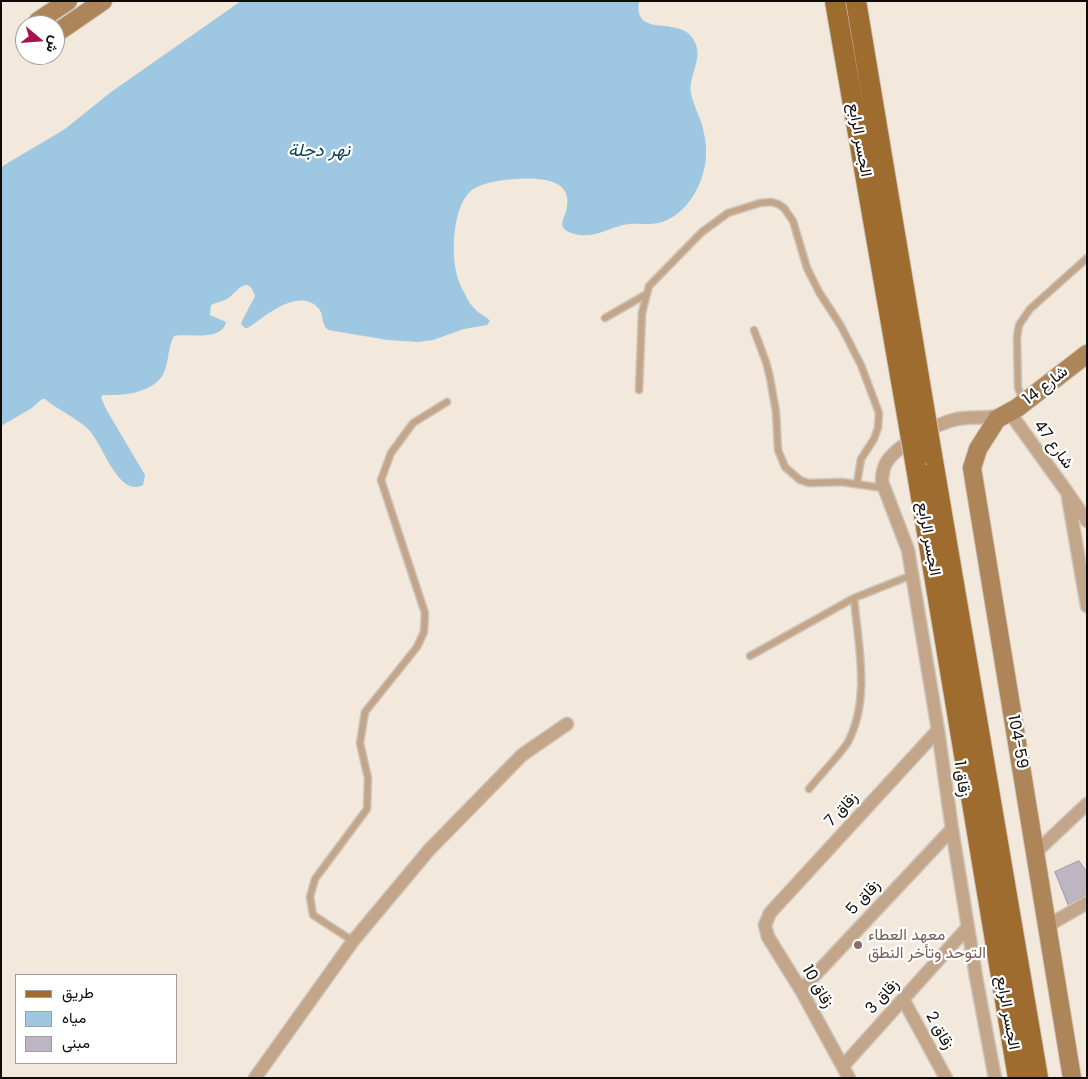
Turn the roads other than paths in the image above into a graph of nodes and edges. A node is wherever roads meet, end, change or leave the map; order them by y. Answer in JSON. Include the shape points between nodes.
{"nodes":[{"id":1,"x":68,"y":1,"type":"edge"},
{"id":2,"x":103,"y":1,"type":"edge"},
{"id":3,"x":835,"y":1,"type":"edge"},
{"id":4,"x":856,"y":1,"type":"edge"},
{"id":5,"x":47,"y":15,"type":"edge"},
{"id":6,"x":65,"y":27,"type":"edge"},
{"id":7,"x":1087,"y":258,"type":"edge"},
{"id":8,"x":646,"y":295,"type":"junction"},
{"id":9,"x":605,"y":318,"type":"dead end"},
{"id":10,"x":754,"y":330,"type":"dead end"},
{"id":11,"x":1087,"y":354,"type":"edge"},
{"id":12,"x":639,"y":390,"type":"dead end"},
{"id":13,"x":447,"y":402,"type":"dead end"},
{"id":14,"x":1024,"y":403,"type":"junction"},
{"id":15,"x":1006,"y":414,"type":"junction"},
{"id":16,"x":857,"y":483,"type":"junction"},
{"id":17,"x":883,"y":488,"type":"junction"},
{"id":18,"x":1067,"y":492,"type":"junction"},
{"id":19,"x":1087,"y":521,"type":"edge"},
{"id":20,"x":912,"y":575,"type":"junction"},
{"id":21,"x":854,"y":598,"type":"junction"},
{"id":22,"x":1087,"y":606,"type":"edge"},
{"id":23,"x":750,"y":656,"type":"dead end"},
{"id":24,"x":567,"y":724,"type":"dead end"},
{"id":25,"x":938,"y":730,"type":"junction"},
{"id":26,"x":809,"y":789,"type":"dead end"},
{"id":27,"x":1087,"y":804,"type":"edge"},
{"id":28,"x":952,"y":829,"type":"junction"},
{"id":29,"x":1036,"y":852,"type":"junction"},
{"id":30,"x":1087,"y":902,"type":"edge"},
{"id":31,"x":770,"y":913,"type":"joint"},
{"id":32,"x":1047,"y":926,"type":"junction"},
{"id":33,"x":968,"y":927,"type":"junction"},
{"id":34,"x":353,"y":942,"type":"junction"},
{"id":35,"x":801,"y":990,"type":"junction"},
{"id":36,"x":903,"y":999,"type":"junction"},
{"id":37,"x":843,"y":1066,"type":"junction"},
{"id":38,"x":255,"y":1078,"type":"edge"},
{"id":39,"x":849,"y":1078,"type":"edge"},
{"id":40,"x":946,"y":1078,"type":"edge"},
{"id":41,"x":995,"y":1078,"type":"edge"},
{"id":42,"x":1018,"y":1078,"type":"edge"},
{"id":43,"x":1038,"y":1078,"type":"edge"},
{"id":44,"x":1072,"y":1078,"type":"edge"}],
"edges":[{"from":1,"to":5,"type":"street"},
{"from":2,"to":6,"type":"street"},
{"from":3,"to":42,"type":"main road","name":"الجسر الرابع","bridge":true},
{"from":4,"to":43,"type":"main road","name":"الجسر الرابع","bridge":true},
{"from":7,"to":14,"type":"lane","via":[[1030,309],[1020,325],[1017,337],[1018,388]]},
{"from":8,"to":9,"type":"lane"},
{"from":8,"to":12,"type":"lane","via":[[642,313]]},
{"from":8,"to":16,"type":"lane","via":[[649,286],[702,232],[728,213],[765,202],[784,208],[797,228],[802,255],[813,280],[861,365],[879,414],[877,434],[861,459]]},
{"from":10,"to":16,"type":"lane","via":[[770,378],[778,450],[785,468],[809,483]]},
{"from":11,"to":14,"type":"street","name":"شارع 14"},
{"from":13,"to":34,"type":"lane","via":[[413,423],[391,453],[381,480],[425,613],[424,632],[417,647],[365,712],[360,743],[368,778],[367,809],[315,879],[310,897],[313,915]]},
{"from":14,"to":15,"type":"street","name":"شارع 14"},
{"from":15,"to":17,"type":"street","via":[[958,419],[910,441],[889,459],[883,470]]},
{"from":15,"to":18,"type":"street","name":"شارع 47"},
{"from":15,"to":29,"type":"street","name":"104-59","via":[[993,425],[978,449],[972,473]]},
{"from":16,"to":17,"type":"lane"},
{"from":17,"to":20,"type":"street","name":"زقاق 1","via":[[905,538]]},
{"from":18,"to":19,"type":"street","name":"شارع 47"},
{"from":18,"to":22,"type":"street"},
{"from":20,"to":21,"type":"lane"},
{"from":20,"to":25,"type":"street","name":"زقاق 1"},
{"from":21,"to":23,"type":"lane"},
{"from":21,"to":26,"type":"lane","via":[[862,684],[858,716],[847,743]]},
{"from":24,"to":34,"type":"street","via":[[522,755],[429,850]]},
{"from":25,"to":28,"type":"street","name":"زقاق 1"},
{"from":25,"to":31,"type":"street","name":"زقاق 7"},
{"from":27,"to":29,"type":"street"},
{"from":28,"to":33,"type":"street","name":"زقاق 1"},
{"from":28,"to":35,"type":"street","name":"زقاق 5"},
{"from":29,"to":32,"type":"street","name":"104-59"},
{"from":30,"to":32,"type":"street"},
{"from":31,"to":35,"type":"street","name":"زقاق 10","via":[[765,924],[768,937]]},
{"from":32,"to":44,"type":"street","name":"104-59"},
{"from":33,"to":36,"type":"street","name":"زقاق 3"},
{"from":33,"to":41,"type":"street","name":"زقاق 1"},
{"from":34,"to":38,"type":"street"},
{"from":35,"to":37,"type":"street","name":"زقاق 10"},
{"from":36,"to":37,"type":"street","name":"زقاق 3"},
{"from":36,"to":40,"type":"street","name":"زقاق 2"},
{"from":37,"to":39,"type":"street","name":"زقاق 10"}]}
